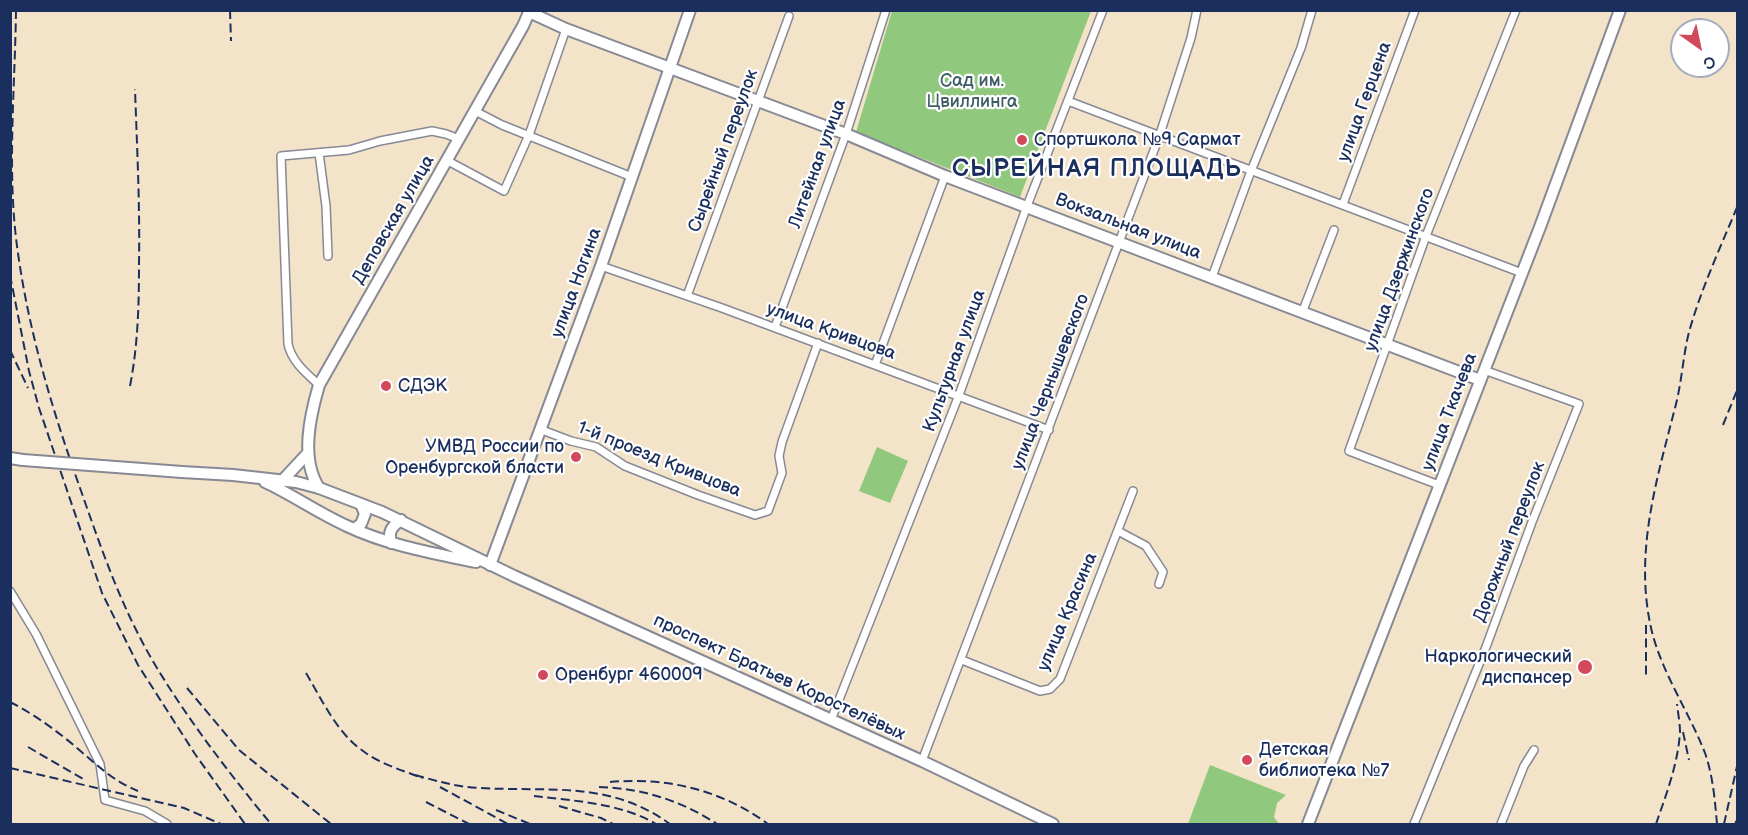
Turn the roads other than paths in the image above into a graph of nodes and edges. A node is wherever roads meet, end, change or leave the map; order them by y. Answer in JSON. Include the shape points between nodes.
{"nodes":[{"id":1,"x":690,"y":10,"type":"edge"},
{"id":2,"x":886,"y":10,"type":"edge"},
{"id":3,"x":1103,"y":10,"type":"edge"},
{"id":4,"x":1197,"y":10,"type":"edge"},
{"id":5,"x":1312,"y":10,"type":"edge"},
{"id":6,"x":1416,"y":10,"type":"edge"},
{"id":7,"x":1516,"y":10,"type":"edge"},
{"id":8,"x":1620,"y":10,"type":"edge"},
{"id":9,"x":529,"y":11,"type":"edge"},
{"id":10,"x":789,"y":16,"type":"dead end"},
{"id":11,"x":566,"y":28,"type":"junction"},
{"id":12,"x":671,"y":68,"type":"junction"},
{"id":13,"x":1068,"y":101,"type":"junction"},
{"id":14,"x":758,"y":102,"type":"junction"},
{"id":15,"x":475,"y":111,"type":"junction"},
{"id":16,"x":846,"y":134,"type":"junction"},
{"id":17,"x":529,"y":135,"type":"junction"},
{"id":18,"x":1159,"y":137,"type":"junction"},
{"id":19,"x":459,"y":139,"type":"junction"},
{"id":20,"x":319,"y":153,"type":"junction"},
{"id":21,"x":448,"y":161,"type":"junction"},
{"id":22,"x":1251,"y":171,"type":"junction"},
{"id":23,"x":945,"y":176,"type":"junction"},
{"id":24,"x":632,"y":177,"type":"junction"},
{"id":25,"x":1343,"y":204,"type":"junction"},
{"id":26,"x":1027,"y":206,"type":"junction"},
{"id":27,"x":1334,"y":230,"type":"dead end"},
{"id":28,"x":1426,"y":236,"type":"junction"},
{"id":29,"x":1120,"y":243,"type":"junction"},
{"id":30,"x":328,"y":256,"type":"dead end"},
{"id":31,"x":601,"y":266,"type":"junction"},
{"id":32,"x":1522,"y":273,"type":"junction"},
{"id":33,"x":1212,"y":277,"type":"junction"},
{"id":34,"x":687,"y":296,"type":"junction"},
{"id":35,"x":1302,"y":313,"type":"junction"},
{"id":36,"x":775,"y":327,"type":"junction"},
{"id":37,"x":818,"y":344,"type":"junction"},
{"id":38,"x":1388,"y":345,"type":"junction"},
{"id":39,"x":875,"y":365,"type":"junction"},
{"id":40,"x":1482,"y":375,"type":"junction"},
{"id":41,"x":319,"y":385,"type":"junction"},
{"id":42,"x":959,"y":395,"type":"junction"},
{"id":43,"x":542,"y":430,"type":"junction"},
{"id":44,"x":1049,"y":430,"type":"junction"},
{"id":45,"x":308,"y":453,"type":"junction"},
{"id":46,"x":10,"y":458,"type":"edge"},
{"id":47,"x":256,"y":478,"type":"junction"},
{"id":48,"x":282,"y":481,"type":"junction"},
{"id":49,"x":1439,"y":484,"type":"junction"},
{"id":50,"x":319,"y":488,"type":"junction"},
{"id":51,"x":1133,"y":491,"type":"dead end"},
{"id":52,"x":361,"y":504,"type":"junction"},
{"id":53,"x":401,"y":520,"type":"junction"},
{"id":54,"x":354,"y":529,"type":"junction"},
{"id":55,"x":1118,"y":531,"type":"junction"},
{"id":56,"x":391,"y":543,"type":"junction"},
{"id":57,"x":490,"y":565,"type":"junction"},
{"id":58,"x":1159,"y":584,"type":"dead end"},
{"id":59,"x":10,"y":591,"type":"edge"},
{"id":60,"x":962,"y":660,"type":"junction"},
{"id":61,"x":831,"y":720,"type":"junction"},
{"id":62,"x":1534,"y":750,"type":"dead end"},
{"id":63,"x":922,"y":761,"type":"junction"},
{"id":64,"x":167,"y":825,"type":"edge"},
{"id":65,"x":1053,"y":825,"type":"edge"},
{"id":66,"x":1308,"y":825,"type":"edge"},
{"id":67,"x":1414,"y":825,"type":"edge"},
{"id":68,"x":1502,"y":825,"type":"edge"}],
"edges":[{"from":1,"to":12,"type":"street","name":"улица Ногина"},
{"from":2,"to":16,"type":"street","name":"Литейная улица"},
{"from":3,"to":13,"type":"street","name":"Культурная улица"},
{"from":4,"to":18,"type":"street","name":"улица Чернышевского"},
{"from":5,"to":22,"type":"street","via":[[1301,48]]},
{"from":6,"to":25,"type":"street","name":"улица Герцена"},
{"from":7,"to":28,"type":"street","name":"улица Дзержинского"},
{"from":8,"to":32,"type":"street","name":"улица Ткачева"},
{"from":9,"to":11,"type":"street","name":"Вокзальная улица"},
{"from":9,"to":15,"type":"street","name":"Деповская улица"},
{"from":10,"to":14,"type":"street","name":"Сырейный переулок"},
{"from":11,"to":12,"type":"street","name":"Вокзальная улица"},
{"from":11,"to":17,"type":"street"},
{"from":12,"to":14,"type":"street","name":"Вокзальная улица"},
{"from":12,"to":24,"type":"street","name":"улица Ногина"},
{"from":13,"to":18,"type":"street"},
{"from":13,"to":26,"type":"street","name":"Культурная улица"},
{"from":14,"to":16,"type":"street","name":"Вокзальная улица"},
{"from":14,"to":34,"type":"street","name":"Сырейный переулок"},
{"from":15,"to":17,"type":"street"},
{"from":15,"to":19,"type":"street","name":"Деповская улица"},
{"from":16,"to":23,"type":"street","name":"Вокзальная улица"},
{"from":16,"to":36,"type":"street","name":"Литейная улица"},
{"from":17,"to":21,"type":"street","via":[[504,191]]},
{"from":17,"to":24,"type":"street"},
{"from":18,"to":22,"type":"street"},
{"from":18,"to":29,"type":"street","name":"улица Чернышевского"},
{"from":19,"to":20,"type":"street","via":[[432,131]]},
{"from":19,"to":21,"type":"street","name":"Деповская улица"},
{"from":20,"to":30,"type":"street"},
{"from":20,"to":41,"type":"street","via":[[281,156],[288,344],[299,365]]},
{"from":21,"to":41,"type":"street","name":"Деповская улица"},
{"from":22,"to":25,"type":"street"},
{"from":22,"to":33,"type":"street"},
{"from":23,"to":26,"type":"street","name":"Вокзальная улица"},
{"from":23,"to":39,"type":"street"},
{"from":24,"to":31,"type":"street","name":"улица Ногина"},
{"from":25,"to":28,"type":"street"},
{"from":26,"to":29,"type":"street","name":"Вокзальная улица"},
{"from":26,"to":42,"type":"street","name":"Культурная улица"},
{"from":27,"to":35,"type":"street"},
{"from":28,"to":32,"type":"street"},
{"from":28,"to":38,"type":"street","name":"улица Дзержинского"},
{"from":29,"to":33,"type":"street","name":"Вокзальная улица"},
{"from":29,"to":44,"type":"street","name":"улица Чернышевского"},
{"from":31,"to":34,"type":"street","name":"улица Кривцова"},
{"from":31,"to":43,"type":"street","name":"улица Ногина"},
{"from":32,"to":40,"type":"street","name":"улица Ткачева"},
{"from":33,"to":35,"type":"street","name":"Вокзальная улица"},
{"from":34,"to":36,"type":"street","name":"улица Кривцова"},
{"from":35,"to":38,"type":"street","name":"Вокзальная улица"},
{"from":36,"to":37,"type":"street","name":"улица Кривцова"},
{"from":37,"to":39,"type":"street","name":"улица Кривцова"},
{"from":37,"to":43,"type":"street","name":"1-й проезд Кривцова","via":[[782,442],[782,473],[768,510],[762,513],[678,488],[625,466],[596,447]]},
{"from":38,"to":40,"type":"street","name":"Вокзальная улица"},
{"from":38,"to":49,"type":"street","name":"улица Дзержинского","via":[[1349,451]]},
{"from":39,"to":42,"type":"street","name":"улица Кривцова"},
{"from":40,"to":49,"type":"street","name":"улица Ткачева"},
{"from":40,"to":67,"type":"street","name":"Дорожный переулок","via":[[1579,404]]},
{"from":41,"to":45,"type":"street","name":"Деповская улица"},
{"from":42,"to":44,"type":"street","name":"улица Кривцова"},
{"from":42,"to":61,"type":"street","name":"Культурная улица"},
{"from":43,"to":57,"type":"street","name":"улица Ногина"},
{"from":44,"to":60,"type":"street","name":"улица Чернышевского"},
{"from":45,"to":48,"type":"street"},
{"from":45,"to":50,"type":"street","name":"Деповская улица","via":[[310,470]]},
{"from":46,"to":47,"type":"street","name":"проспект Братьев Коростелёвых","bridge":true},
{"from":47,"to":48,"type":"street","name":"проспект Братьев Коростелёвых"},
{"from":47,"to":54,"type":"street","name":"проспект Братьев Коростелёвых"},
{"from":48,"to":50,"type":"street","name":"проспект Братьев Коростелёвых"},
{"from":49,"to":66,"type":"street","name":"улица Ткачева"},
{"from":50,"to":52,"type":"street","name":"проспект Братьев Коростелёвых"},
{"from":51,"to":55,"type":"street","name":"улица Красина"},
{"from":52,"to":53,"type":"street","name":"проспект Братьев Коростелёвых"},
{"from":52,"to":54,"type":"street","via":[[365,514]]},
{"from":53,"to":56,"type":"street","via":[[388,534]]},
{"from":53,"to":57,"type":"street","name":"проспект Братьев Коростелёвых"},
{"from":54,"to":56,"type":"street","name":"проспект Братьев Коростелёвых"},
{"from":55,"to":58,"type":"street","via":[[1146,546],[1163,572]]},
{"from":55,"to":60,"type":"street","name":"улица Красина","via":[[1060,679],[1050,689],[1040,692]]},
{"from":56,"to":57,"type":"street","name":"проспект Братьев Коростелёвых"},
{"from":57,"to":61,"type":"street","name":"проспект Братьев Коростелёвых"},
{"from":59,"to":64,"type":"street","via":[[36,634],[100,764],[105,800],[145,811]]},
{"from":60,"to":63,"type":"street","name":"улица Чернышевского"},
{"from":61,"to":63,"type":"street","name":"проспект Братьев Коростелёвых"},
{"from":62,"to":68,"type":"street"},
{"from":63,"to":65,"type":"street","name":"проспект Братьев Коростелёвых"}]}
